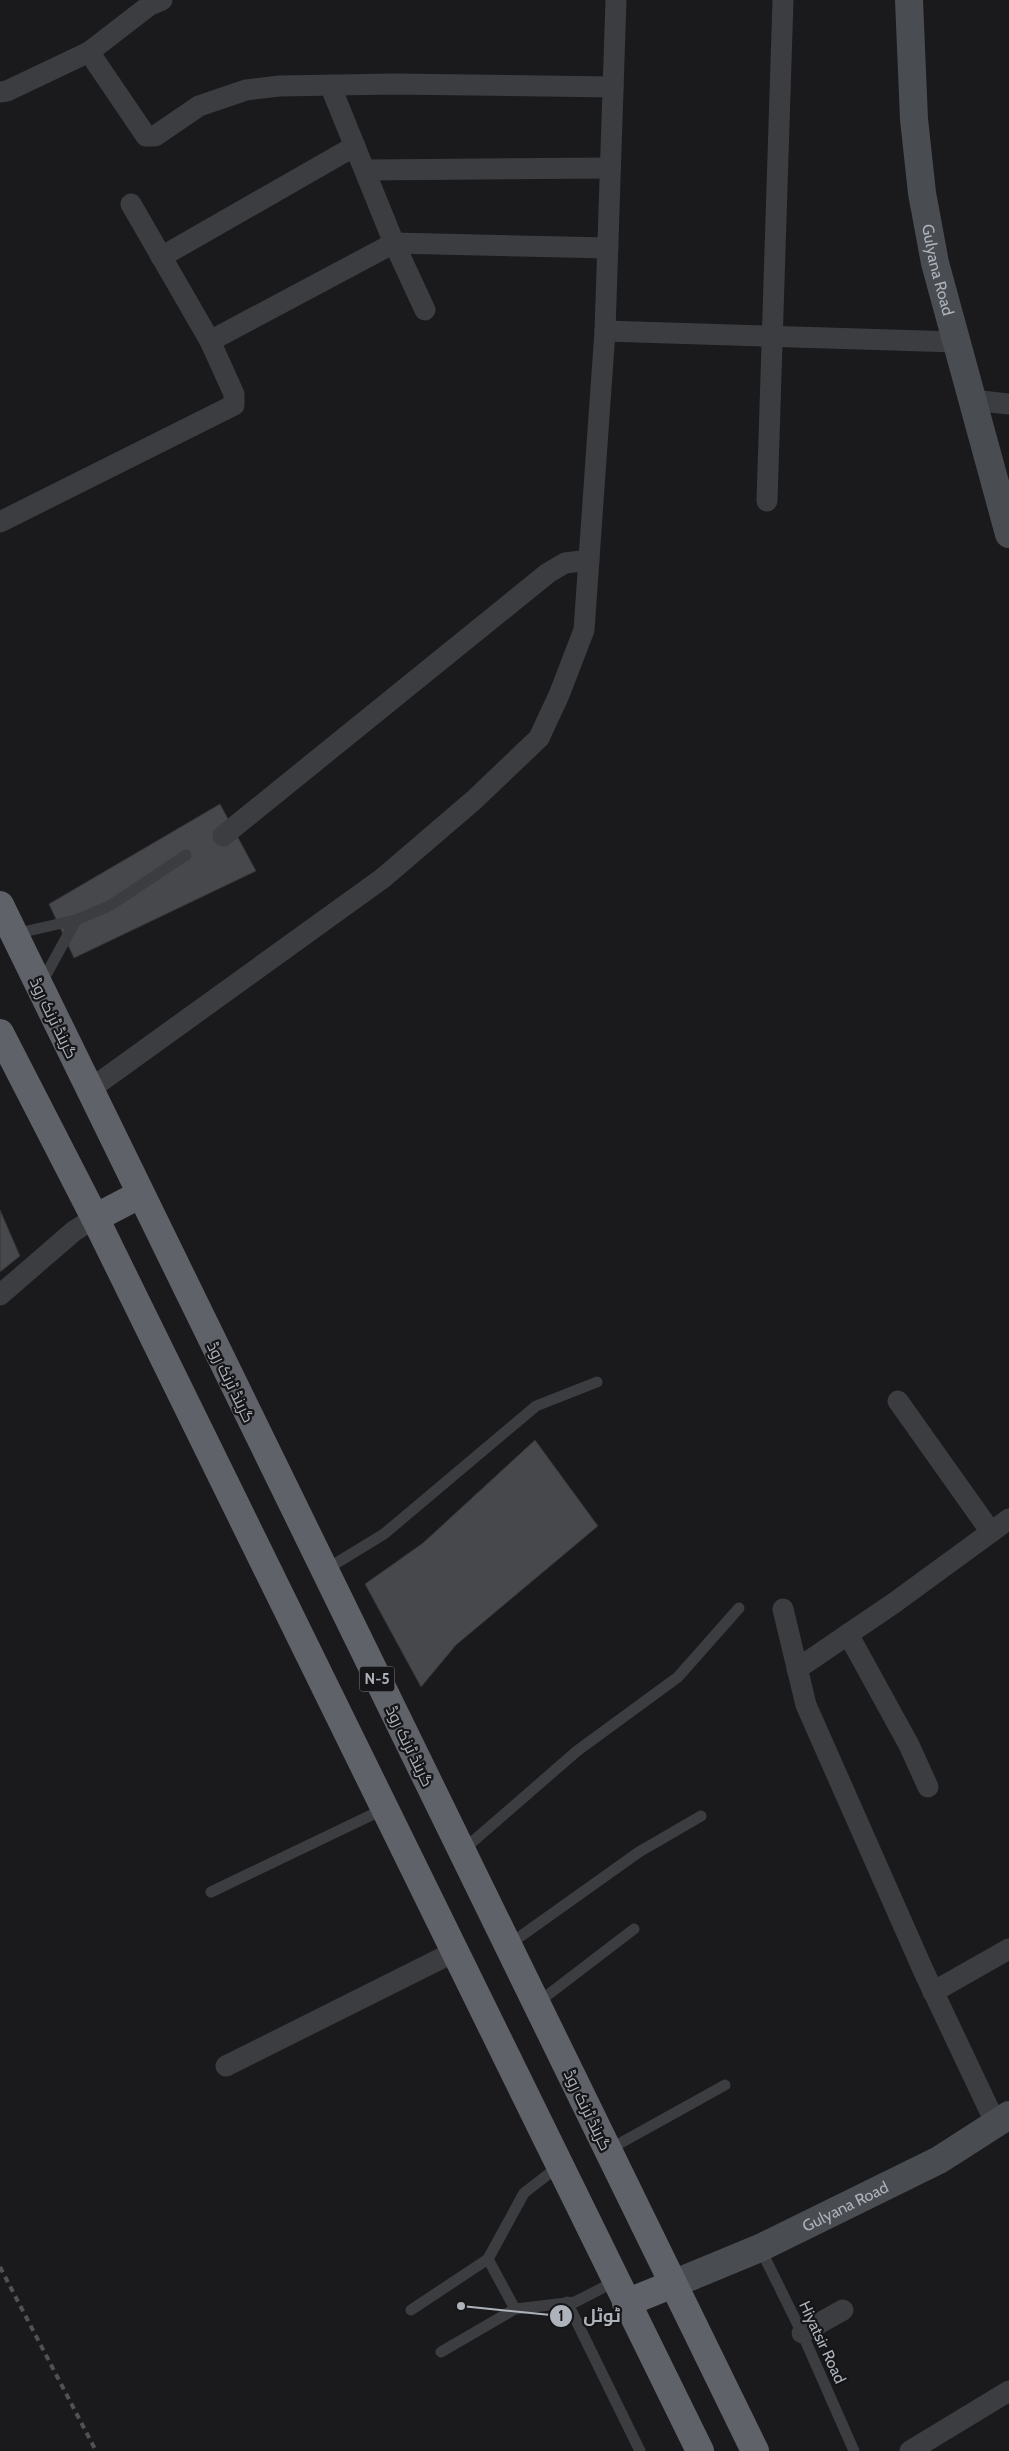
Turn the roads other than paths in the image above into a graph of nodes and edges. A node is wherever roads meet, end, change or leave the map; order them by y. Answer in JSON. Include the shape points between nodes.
{"nodes":[{"id":1,"x":162,"y":0,"type":"edge"},
{"id":2,"x":616,"y":0,"type":"edge"},
{"id":3,"x":783,"y":0,"type":"edge"},
{"id":4,"x":909,"y":0,"type":"edge"},
{"id":5,"x":89,"y":52,"type":"junction"},
{"id":6,"x":330,"y":85,"type":"junction"},
{"id":7,"x":613,"y":87,"type":"junction"},
{"id":8,"x":0,"y":92,"type":"edge"},
{"id":9,"x":355,"y":146,"type":"junction"},
{"id":10,"x":610,"y":168,"type":"junction"},
{"id":11,"x":366,"y":170,"type":"junction"},
{"id":12,"x":131,"y":204,"type":"dead end"},
{"id":13,"x":394,"y":243,"type":"junction"},
{"id":14,"x":608,"y":248,"type":"junction"},
{"id":15,"x":161,"y":257,"type":"junction"},
{"id":16,"x":425,"y":310,"type":"dead end"},
{"id":17,"x":605,"y":332,"type":"junction"},
{"id":18,"x":772,"y":337,"type":"junction"},
{"id":19,"x":210,"y":341,"type":"junction"},
{"id":20,"x":956,"y":342,"type":"junction"},
{"id":21,"x":972,"y":400,"type":"junction"},
{"id":22,"x":1009,"y":404,"type":"edge"},
{"id":23,"x":767,"y":501,"type":"dead end"},
{"id":24,"x":0,"y":522,"type":"edge"},
{"id":25,"x":1009,"y":534,"type":"edge"},
{"id":26,"x":589,"y":560,"type":"junction"},
{"id":27,"x":223,"y":836,"type":"dead end"},
{"id":28,"x":186,"y":855,"type":"dead end"},
{"id":29,"x":0,"y":905,"type":"edge"},
{"id":30,"x":76,"y":920,"type":"junction"},
{"id":31,"x":14,"y":934,"type":"junction"},
{"id":32,"x":39,"y":987,"type":"junction"},
{"id":33,"x":0,"y":1033,"type":"edge"},
{"id":34,"x":89,"y":1090,"type":"junction"},
{"id":35,"x":140,"y":1194,"type":"junction"},
{"id":36,"x":94,"y":1218,"type":"junction"},
{"id":37,"x":0,"y":1295,"type":"edge"},
{"id":38,"x":597,"y":1382,"type":"dead end"},
{"id":39,"x":898,"y":1401,"type":"dead end"},
{"id":40,"x":1009,"y":1519,"type":"edge"},
{"id":41,"x":991,"y":1532,"type":"junction"},
{"id":42,"x":324,"y":1571,"type":"junction"},
{"id":43,"x":739,"y":1608,"type":"dead end"},
{"id":44,"x":783,"y":1609,"type":"dead end"},
{"id":45,"x":848,"y":1634,"type":"junction"},
{"id":46,"x":797,"y":1668,"type":"junction"},
{"id":47,"x":928,"y":1787,"type":"dead end"},
{"id":48,"x":384,"y":1809,"type":"junction"},
{"id":49,"x":701,"y":1816,"type":"dead end"},
{"id":50,"x":461,"y":1852,"type":"junction"},
{"id":51,"x":211,"y":1892,"type":"dead end"},
{"id":52,"x":634,"y":1929,"type":"dead end"},
{"id":53,"x":507,"y":1946,"type":"junction"},
{"id":54,"x":1009,"y":1949,"type":"edge"},
{"id":55,"x":454,"y":1952,"type":"junction"},
{"id":56,"x":933,"y":1992,"type":"junction"},
{"id":57,"x":536,"y":2004,"type":"junction"},
{"id":58,"x":226,"y":2066,"type":"dead end"},
{"id":59,"x":725,"y":2085,"type":"dead end"},
{"id":60,"x":1002,"y":2120,"type":"edge"},
{"id":61,"x":608,"y":2150,"type":"junction"},
{"id":62,"x":559,"y":2166,"type":"junction"},
{"id":63,"x":760,"y":2248,"type":"junction"},
{"id":64,"x":488,"y":2259,"type":"junction"},
{"id":65,"x":673,"y":2284,"type":"junction"},
{"id":66,"x":621,"y":2292,"type":"junction"},
{"id":67,"x":567,"y":2302,"type":"junction"},
{"id":68,"x":515,"y":2309,"type":"junction"},
{"id":69,"x":411,"y":2310,"type":"dead end"},
{"id":70,"x":843,"y":2310,"type":"dead end"},
{"id":71,"x":802,"y":2333,"type":"junction"},
{"id":72,"x":441,"y":2352,"type":"dead end"},
{"id":73,"x":1009,"y":2391,"type":"edge"},
{"id":74,"x":640,"y":2451,"type":"edge"},
{"id":75,"x":700,"y":2451,"type":"edge"},
{"id":76,"x":755,"y":2451,"type":"edge"},
{"id":77,"x":854,"y":2451,"type":"edge"},
{"id":78,"x":910,"y":2451,"type":"edge"}],
"edges":[{"from":1,"to":5,"type":"street","via":[[150,5]]},
{"from":2,"to":7,"type":"street"},
{"from":3,"to":18,"type":"street"},
{"from":4,"to":20,"type":"main road","name":"Gulyana Road","via":[[914,119],[922,193],[935,264]]},
{"from":5,"to":6,"type":"street","via":[[146,136],[155,136],[199,106],[246,90]]},
{"from":5,"to":8,"type":"street"},
{"from":6,"to":7,"type":"street"},
{"from":6,"to":9,"type":"street"},
{"from":7,"to":10,"type":"street"},
{"from":9,"to":11,"type":"street"},
{"from":9,"to":15,"type":"street"},
{"from":10,"to":11,"type":"street"},
{"from":10,"to":14,"type":"street"},
{"from":11,"to":13,"type":"street"},
{"from":12,"to":15,"type":"street"},
{"from":13,"to":14,"type":"street"},
{"from":13,"to":16,"type":"street"},
{"from":13,"to":19,"type":"street"},
{"from":14,"to":17,"type":"street"},
{"from":15,"to":19,"type":"street"},
{"from":17,"to":18,"type":"street"},
{"from":17,"to":26,"type":"street"},
{"from":18,"to":20,"type":"street"},
{"from":18,"to":23,"type":"street"},
{"from":19,"to":24,"type":"street","via":[[234,394],[234,405]]},
{"from":20,"to":21,"type":"main road","name":"Gulyana Road"},
{"from":21,"to":22,"type":"street"},
{"from":21,"to":25,"type":"main road","name":"Gulyana Road"},
{"from":26,"to":27,"type":"street","via":[[565,563],[548,572]]},
{"from":26,"to":34,"type":"street","via":[[584,630],[539,738],[474,800],[383,878]]},
{"from":28,"to":30,"type":"lane","via":[[111,906]]},
{"from":29,"to":31,"type":"highway","name":"گرینڈ ٹرنک روڈ","number":"N-5"},
{"from":30,"to":31,"type":"lane"},
{"from":30,"to":32,"type":"lane"},
{"from":31,"to":32,"type":"highway","name":"گرینڈ ٹرنک روڈ","number":"N-5"},
{"from":32,"to":34,"type":"highway","name":"گرینڈ ٹرنک روڈ","number":"N-5"},
{"from":33,"to":36,"type":"highway"},
{"from":34,"to":35,"type":"highway","name":"گرینڈ ٹرنک روڈ","number":"N-5"},
{"from":35,"to":36,"type":"highway"},
{"from":35,"to":42,"type":"highway","name":"گرینڈ ٹرنک روڈ","number":"N-5"},
{"from":36,"to":37,"type":"street","via":[[74,1231]]},
{"from":36,"to":48,"type":"highway"},
{"from":38,"to":42,"type":"lane","via":[[536,1406],[384,1534]]},
{"from":39,"to":41,"type":"street"},
{"from":40,"to":41,"type":"street"},
{"from":41,"to":45,"type":"street"},
{"from":42,"to":50,"type":"highway","name":"گرینڈ ٹرنک روڈ","number":"N-5"},
{"from":43,"to":50,"type":"lane","via":[[678,1677],[577,1751]]},
{"from":44,"to":46,"type":"street"},
{"from":45,"to":46,"type":"street"},
{"from":45,"to":47,"type":"street","via":[[909,1745]]},
{"from":46,"to":56,"type":"street","via":[[806,1705]]},
{"from":48,"to":51,"type":"lane"},
{"from":48,"to":55,"type":"highway"},
{"from":49,"to":53,"type":"lane","via":[[639,1852]]},
{"from":50,"to":53,"type":"highway","name":"گرینڈ ٹرنک روڈ","number":"N-5"},
{"from":52,"to":57,"type":"lane"},
{"from":53,"to":57,"type":"highway","name":"گرینڈ ٹرنک روڈ","number":"N-5"},
{"from":54,"to":56,"type":"street"},
{"from":55,"to":58,"type":"street"},
{"from":55,"to":62,"type":"highway"},
{"from":56,"to":60,"type":"street"},
{"from":57,"to":61,"type":"highway","name":"گرینڈ ٹرنک روڈ","number":"N-5"},
{"from":59,"to":61,"type":"lane"},
{"from":60,"to":63,"type":"main road","name":"Gulyana Road","via":[[939,2160]]},
{"from":61,"to":65,"type":"highway","name":"گرینڈ ٹرنک روڈ","number":"N-5"},
{"from":62,"to":64,"type":"lane","via":[[524,2193]]},
{"from":62,"to":66,"type":"highway"},
{"from":63,"to":65,"type":"main road","name":"Gulyana Road"},
{"from":63,"to":71,"type":"lane","name":"Hiyatsir Road"},
{"from":64,"to":68,"type":"lane"},
{"from":64,"to":69,"type":"lane"},
{"from":65,"to":66,"type":"highway"},
{"from":65,"to":76,"type":"highway","name":"گرینڈ ٹرنک روڈ","number":"N-5"},
{"from":66,"to":67,"type":"lane"},
{"from":66,"to":75,"type":"highway"},
{"from":67,"to":68,"type":"lane"},
{"from":67,"to":74,"type":"lane"},
{"from":68,"to":72,"type":"lane"},
{"from":70,"to":71,"type":"street"},
{"from":71,"to":77,"type":"lane","name":"Hiyatsir Road"},
{"from":73,"to":78,"type":"street"}]}
